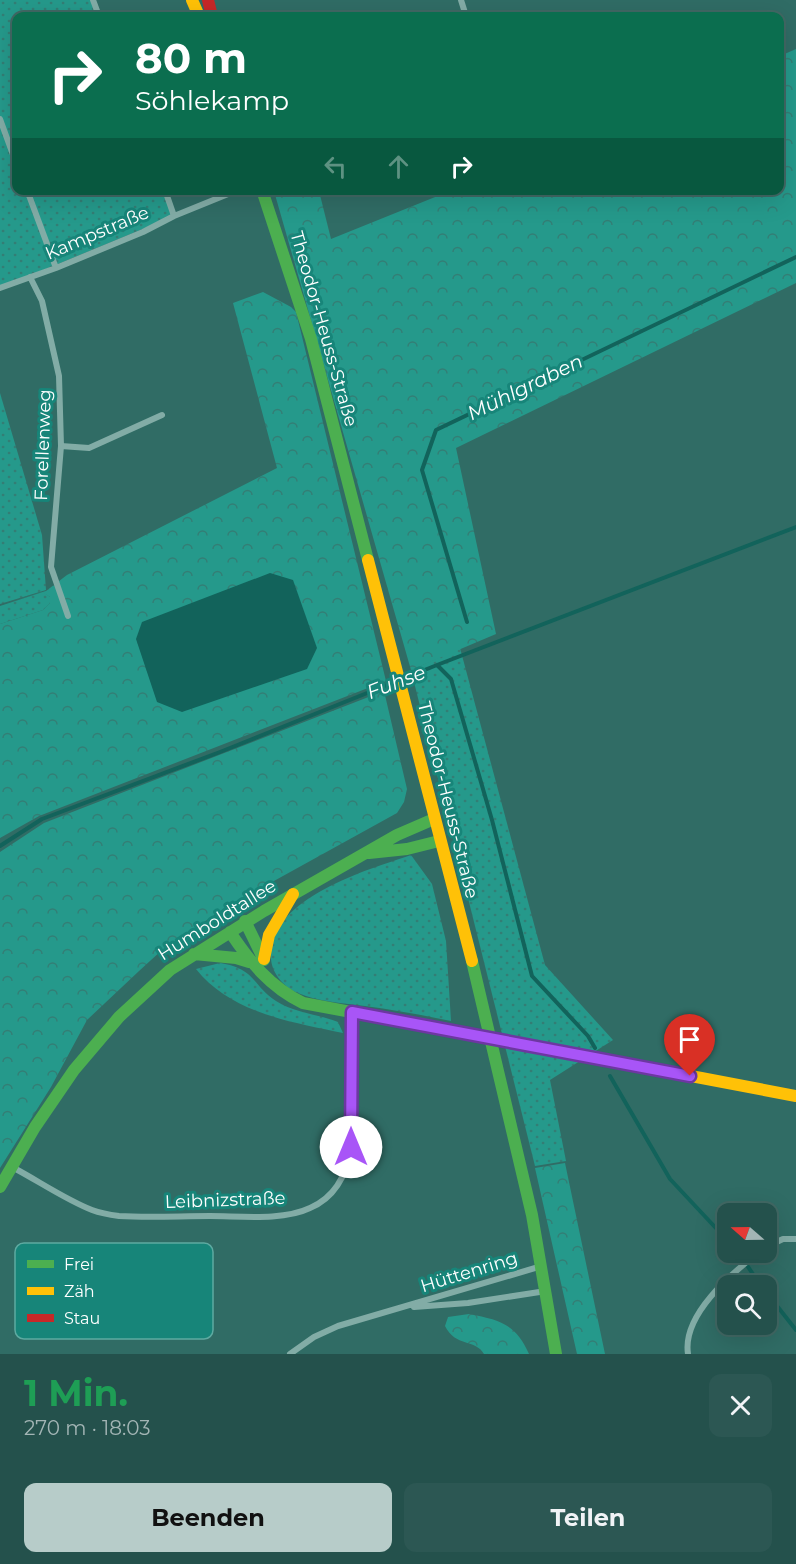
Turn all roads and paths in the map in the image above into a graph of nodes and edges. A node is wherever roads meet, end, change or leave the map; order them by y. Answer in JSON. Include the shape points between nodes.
{"nodes":[{"id":1,"x":0,"y":119,"type":"edge"},
{"id":2,"x":12,"y":152,"type":"edge"},
{"id":3,"x":29,"y":195,"type":"edge"},
{"id":4,"x":167,"y":195,"type":"edge"},
{"id":5,"x":226,"y":195,"type":"edge"},
{"id":6,"x":264,"y":195,"type":"edge"},
{"id":7,"x":174,"y":216,"type":"junction"},
{"id":8,"x":56,"y":268,"type":"junction"},
{"id":9,"x":30,"y":277,"type":"junction"},
{"id":10,"x":0,"y":288,"type":"edge"},
{"id":11,"x":162,"y":415,"type":"dead end"},
{"id":12,"x":61,"y":446,"type":"junction"},
{"id":13,"x":68,"y":616,"type":"dead end"},
{"id":14,"x":434,"y":819,"type":"junction"},
{"id":15,"x":439,"y":841,"type":"junction"},
{"id":16,"x":369,"y":853,"type":"junction"},
{"id":17,"x":293,"y":893,"type":"junction"},
{"id":18,"x":245,"y":921,"type":"junction"},
{"id":19,"x":230,"y":932,"type":"junction"},
{"id":20,"x":194,"y":954,"type":"junction"},
{"id":21,"x":264,"y":959,"type":"junction"},
{"id":22,"x":249,"y":963,"type":"junction"},
{"id":23,"x":269,"y":981,"type":"junction"},
{"id":24,"x":352,"y":1012,"type":"junction"},
{"id":25,"x":796,"y":1096,"type":"edge"},
{"id":26,"x":11,"y":1167,"type":"junction"},
{"id":27,"x":0,"y":1187,"type":"edge"},
{"id":28,"x":796,"y":1239,"type":"edge"},
{"id":29,"x":777,"y":1242,"type":"edge"},
{"id":30,"x":746,"y":1263,"type":"edge"},
{"id":31,"x":542,"y":1266,"type":"junction"},
{"id":32,"x":546,"y":1291,"type":"junction"},
{"id":33,"x":405,"y":1308,"type":"junction"},
{"id":34,"x":290,"y":1354,"type":"edge"},
{"id":35,"x":556,"y":1354,"type":"edge"},
{"id":36,"x":688,"y":1354,"type":"edge"}],
"edges":[{"from":1,"to":2,"type":"street"},
{"from":3,"to":8,"type":"street"},
{"from":4,"to":7,"type":"street"},
{"from":5,"to":7,"type":"street","name":"Kampstraße"},
{"from":6,"to":14,"type":"street","name":"Theodor-Heuss-Straße","via":[[311,339]]},
{"from":7,"to":8,"type":"street","name":"Kampstraße"},
{"from":8,"to":9,"type":"street","name":"Kampstraße"},
{"from":9,"to":10,"type":"street","name":"Kampstraße"},
{"from":9,"to":12,"type":"street","name":"Forellenweg","via":[[42,301],[59,376]]},
{"from":11,"to":12,"type":"street","via":[[90,448]]},
{"from":12,"to":13,"type":"street","name":"Forellenweg","via":[[51,567]]},
{"from":14,"to":15,"type":"street","name":"Theodor-Heuss-Straße"},
{"from":14,"to":16,"type":"street","name":"Humboldtallee","via":[[408,828]]},
{"from":15,"to":16,"type":"street","name":"Humboldtallee"},
{"from":15,"to":31,"type":"street","name":"Theodor-Heuss-Straße","via":[[489,1028]]},
{"from":16,"to":17,"type":"street","name":"Humboldtallee"},
{"from":17,"to":18,"type":"street","name":"Humboldtallee"},
{"from":17,"to":21,"type":"street","via":[[269,935]]},
{"from":18,"to":19,"type":"street","name":"Humboldtallee"},
{"from":18,"to":21,"type":"street"},
{"from":19,"to":20,"type":"street","name":"Humboldtallee"},
{"from":19,"to":22,"type":"street"},
{"from":20,"to":22,"type":"street"},
{"from":20,"to":26,"type":"street","name":"Humboldtallee","via":[[163,976],[100,1038],[55,1096]]},
{"from":21,"to":23,"type":"street"},
{"from":22,"to":23,"type":"street"},
{"from":23,"to":24,"type":"street","via":[[284,995],[303,1003]]},
{"from":24,"to":25,"type":"street"},
{"from":24,"to":26,"type":"street","name":"Leibnizstraße","via":[[348,1163],[334,1191],[309,1209],[288,1215],[117,1216],[92,1210]]},
{"from":26,"to":27,"type":"street","name":"Humboldtallee"},
{"from":28,"to":29,"type":"street"},
{"from":30,"to":36,"type":"street","via":[[695,1317]]},
{"from":31,"to":32,"type":"street","name":"Theodor-Heuss-Straße"},
{"from":31,"to":33,"type":"street","name":"Hüttenring"},
{"from":32,"to":33,"type":"street","name":"Hüttenring"},
{"from":32,"to":35,"type":"street","name":"Theodor-Heuss-Straße"},
{"from":33,"to":34,"type":"street","name":"Hüttenring","via":[[338,1326]]}]}
